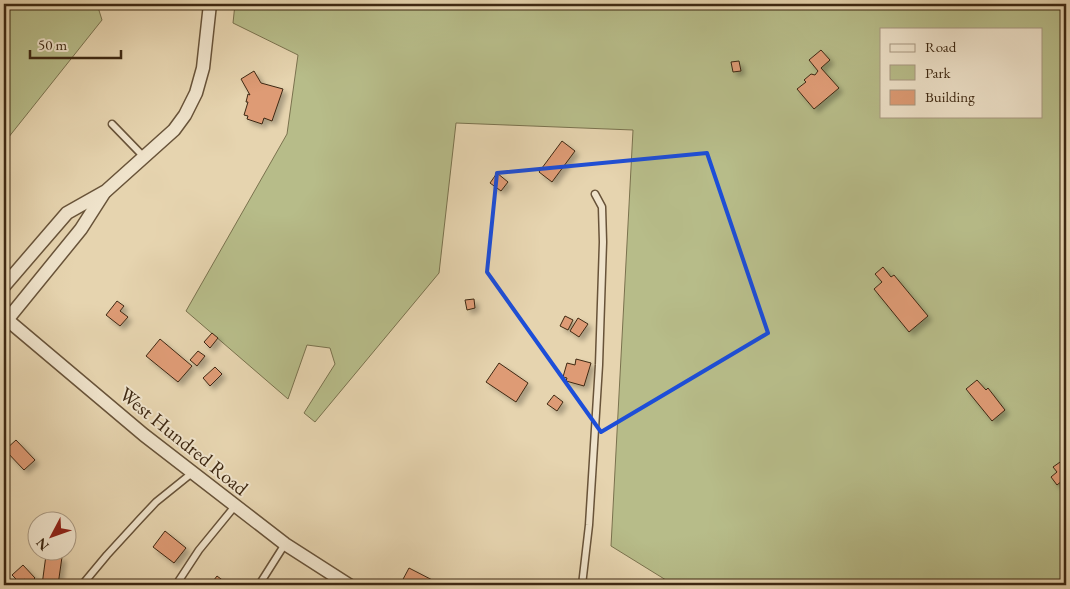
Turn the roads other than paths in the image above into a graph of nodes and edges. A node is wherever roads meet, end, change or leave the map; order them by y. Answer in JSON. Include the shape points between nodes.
{"nodes":[{"id":1,"x":210,"y":4,"type":"edge"},
{"id":2,"x":112,"y":124,"type":"dead end"},
{"id":3,"x":144,"y":157,"type":"junction"},
{"id":4,"x":106,"y":191,"type":"junction"},
{"id":5,"x":595,"y":194,"type":"dead end"},
{"id":6,"x":4,"y":286,"type":"edge"},
{"id":7,"x":6,"y":318,"type":"edge"},
{"id":8,"x":192,"y":473,"type":"junction"},
{"id":9,"x":235,"y":506,"type":"junction"},
{"id":10,"x":285,"y":544,"type":"junction"},
{"id":11,"x":333,"y":582,"type":"edge"},
{"id":12,"x":82,"y":585,"type":"edge"},
{"id":13,"x":176,"y":585,"type":"edge"},
{"id":14,"x":259,"y":585,"type":"edge"},
{"id":15,"x":349,"y":585,"type":"edge"},
{"id":16,"x":582,"y":585,"type":"edge"}],
"edges":[{"from":1,"to":3,"type":"street","via":[[204,68],[196,93],[174,130]]},
{"from":2,"to":3,"type":"lane"},
{"from":3,"to":4,"type":"street"},
{"from":4,"to":6,"type":"street","via":[[67,213]]},
{"from":4,"to":7,"type":"street","via":[[81,229]]},
{"from":5,"to":16,"type":"lane","via":[[602,207],[603,242],[589,525]]},
{"from":7,"to":8,"type":"street","name":"West Hundred Road"},
{"from":8,"to":9,"type":"street","name":"West Hundred Road"},
{"from":8,"to":12,"type":"lane","via":[[156,502]]},
{"from":9,"to":10,"type":"street","name":"West Hundred Road"},
{"from":9,"to":13,"type":"lane","via":[[199,550]]},
{"from":10,"to":11,"type":"street","name":"West Hundred Road"},
{"from":10,"to":14,"type":"lane"},
{"from":11,"to":15,"type":"street","name":"West Hundred Road"}]}
